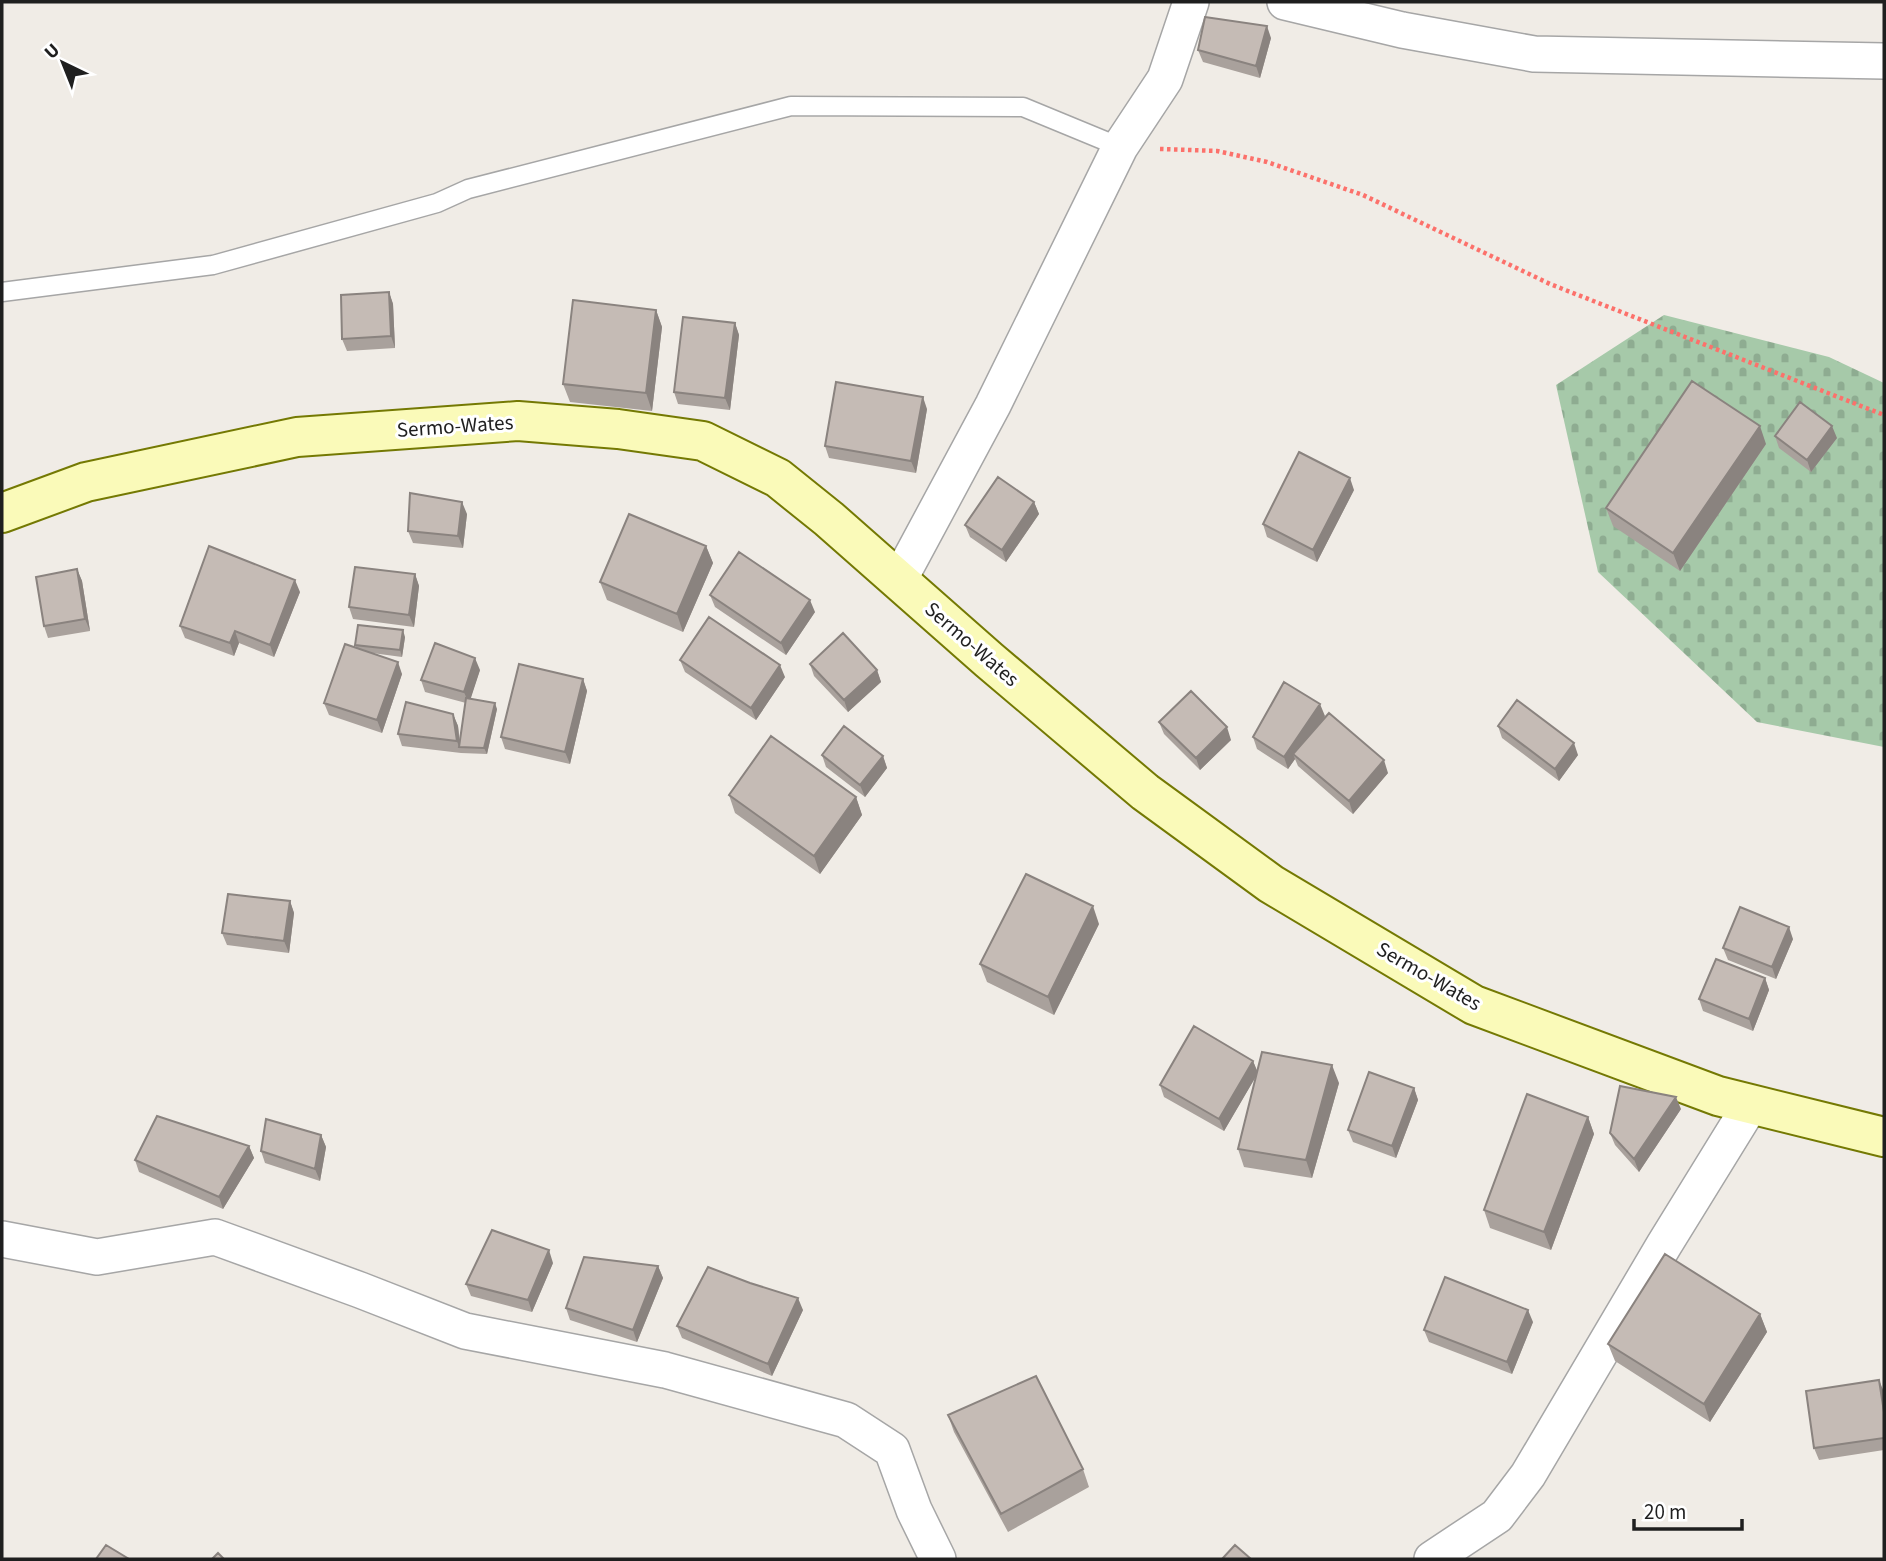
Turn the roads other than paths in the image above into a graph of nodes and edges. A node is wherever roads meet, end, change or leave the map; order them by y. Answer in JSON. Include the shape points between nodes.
{"nodes":[{"id":1,"x":1191,"y":2,"type":"edge"},
{"id":2,"x":1285,"y":2,"type":"edge"},
{"id":3,"x":1884,"y":61,"type":"edge"},
{"id":4,"x":1120,"y":147,"type":"junction"},
{"id":5,"x":2,"y":292,"type":"edge"},
{"id":6,"x":2,"y":513,"type":"edge"},
{"id":7,"x":899,"y":580,"type":"junction"},
{"id":8,"x":1751,"y":1104,"type":"junction"},
{"id":9,"x":1884,"y":1137,"type":"edge"},
{"id":10,"x":2,"y":1239,"type":"edge"},
{"id":11,"x":937,"y":1559,"type":"edge"},
{"id":12,"x":1432,"y":1559,"type":"edge"}],
"edges":[{"from":1,"to":4,"type":"street","via":[[1165,79]]},
{"from":2,"to":3,"type":"street","via":[[1402,30],[1535,54]]},
{"from":4,"to":5,"type":"lane","via":[[1023,107],[791,106],[468,189],[437,203],[213,265]]},
{"from":4,"to":7,"type":"street","via":[[993,405]]},
{"from":6,"to":7,"type":"main road","name":"Sermo-Wates","via":[[86,482],[297,437],[518,421],[703,441],[778,478]]},
{"from":7,"to":8,"type":"main road","name":"Sermo-Wates","via":[[1145,792],[1271,884],[1475,1005],[1718,1096]]},
{"from":8,"to":9,"type":"main road","name":"Sermo-Wates"},
{"from":8,"to":12,"type":"street","via":[[1528,1475],[1497,1516]]},
{"from":10,"to":11,"type":"street","via":[[97,1257],[215,1237],[465,1331],[665,1370],[846,1420],[892,1450]]}]}
